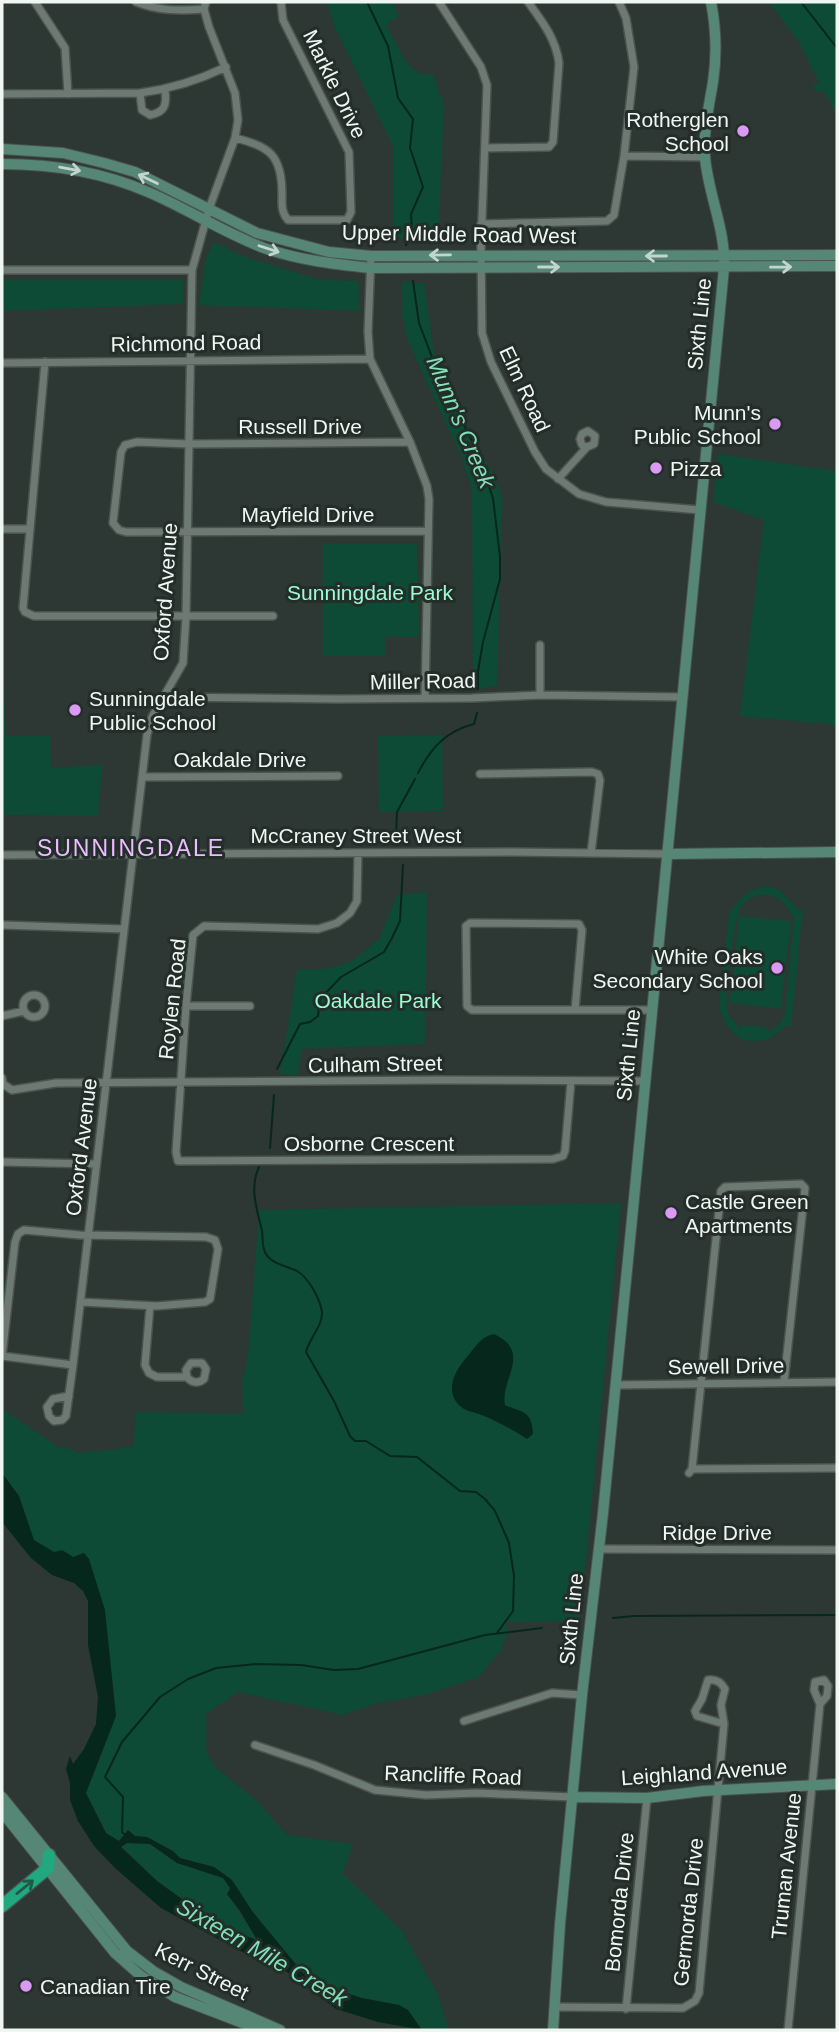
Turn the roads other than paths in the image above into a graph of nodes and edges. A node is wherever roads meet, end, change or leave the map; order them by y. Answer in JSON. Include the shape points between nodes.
{"nodes":[{"id":1,"x":36,"y":2,"type":"edge"},
{"id":2,"x":136,"y":2,"type":"edge"},
{"id":3,"x":281,"y":2,"type":"edge"},
{"id":4,"x":439,"y":2,"type":"edge"},
{"id":5,"x":528,"y":2,"type":"edge"},
{"id":6,"x":619,"y":2,"type":"edge"},
{"id":7,"x":710,"y":2,"type":"edge"},
{"id":8,"x":205,"y":6,"type":"edge"},
{"id":9,"x":226,"y":67,"type":"junction"},
{"id":10,"x":165,"y":90,"type":"junction"},
{"id":11,"x":140,"y":93,"type":"junction"},
{"id":12,"x":2,"y":94,"type":"edge"},
{"id":13,"x":68,"y":94,"type":"junction"},
{"id":14,"x":234,"y":138,"type":"junction"},
{"id":15,"x":485,"y":148,"type":"junction"},
{"id":16,"x":2,"y":149,"type":"edge"},
{"id":17,"x":624,"y":156,"type":"junction"},
{"id":18,"x":705,"y":157,"type":"junction"},
{"id":19,"x":2,"y":164,"type":"edge"},
{"id":20,"x":209,"y":209,"type":"junction"},
{"id":21,"x":207,"y":222,"type":"junction"},
{"id":22,"x":481,"y":224,"type":"junction"},
{"id":23,"x":481,"y":254,"type":"junction"},
{"id":24,"x":837,"y":255,"type":"edge"},
{"id":25,"x":371,"y":256,"type":"junction"},
{"id":26,"x":724,"y":256,"type":"junction"},
{"id":27,"x":837,"y":266,"type":"edge"},
{"id":28,"x":481,"y":267,"type":"junction"},
{"id":29,"x":370,"y":268,"type":"junction"},
{"id":30,"x":724,"y":268,"type":"junction"},
{"id":31,"x":2,"y":270,"type":"edge"},
{"id":32,"x":192,"y":270,"type":"junction"},
{"id":33,"x":370,"y":359,"type":"junction"},
{"id":34,"x":191,"y":360,"type":"junction"},
{"id":35,"x":45,"y":362,"type":"junction"},
{"id":36,"x":2,"y":363,"type":"edge"},
{"id":37,"x":410,"y":442,"type":"junction"},
{"id":38,"x":189,"y":444,"type":"junction"},
{"id":39,"x":587,"y":447,"type":"dead end"},
{"id":40,"x":558,"y":479,"type":"junction"},
{"id":41,"x":701,"y":510,"type":"junction"},
{"id":42,"x":2,"y":529,"type":"edge"},
{"id":43,"x":29,"y":530,"type":"junction"},
{"id":44,"x":187,"y":531,"type":"junction"},
{"id":45,"x":428,"y":531,"type":"junction"},
{"id":46,"x":186,"y":616,"type":"junction"},
{"id":47,"x":273,"y":616,"type":"dead end"},
{"id":48,"x":540,"y":645,"type":"dead end"},
{"id":49,"x":540,"y":695,"type":"junction"},
{"id":50,"x":164,"y":697,"type":"junction"},
{"id":51,"x":682,"y":697,"type":"junction"},
{"id":52,"x":425,"y":698,"type":"junction"},
{"id":53,"x":480,"y":774,"type":"dead end"},
{"id":54,"x":338,"y":776,"type":"dead end"},
{"id":55,"x":142,"y":777,"type":"junction"},
{"id":56,"x":837,"y":852,"type":"edge"},
{"id":57,"x":358,"y":853,"type":"junction"},
{"id":58,"x":590,"y":853,"type":"junction"},
{"id":59,"x":131,"y":854,"type":"junction"},
{"id":60,"x":668,"y":854,"type":"junction"},
{"id":61,"x":2,"y":855,"type":"edge"},
{"id":62,"x":2,"y":925,"type":"edge"},
{"id":63,"x":123,"y":929,"type":"junction"},
{"id":64,"x":186,"y":1006,"type":"junction"},
{"id":65,"x":250,"y":1006,"type":"dead end"},
{"id":66,"x":575,"y":1010,"type":"junction"},
{"id":67,"x":652,"y":1010,"type":"junction"},
{"id":68,"x":24,"y":1011,"type":"dead end"},
{"id":69,"x":2,"y":1016,"type":"edge"},
{"id":70,"x":2,"y":1078,"type":"edge"},
{"id":71,"x":571,"y":1081,"type":"junction"},
{"id":72,"x":182,"y":1082,"type":"junction"},
{"id":73,"x":645,"y":1082,"type":"junction"},
{"id":74,"x":106,"y":1084,"type":"junction"},
{"id":75,"x":2,"y":1162,"type":"edge"},
{"id":76,"x":96,"y":1164,"type":"junction"},
{"id":77,"x":88,"y":1235,"type":"junction"},
{"id":78,"x":81,"y":1302,"type":"junction"},
{"id":79,"x":150,"y":1306,"type":"junction"},
{"id":80,"x":2,"y":1356,"type":"edge"},
{"id":81,"x":73,"y":1365,"type":"junction"},
{"id":82,"x":187,"y":1377,"type":"dead end"},
{"id":83,"x":785,"y":1382,"type":"junction"},
{"id":84,"x":837,"y":1382,"type":"edge"},
{"id":85,"x":702,"y":1383,"type":"junction"},
{"id":86,"x":615,"y":1385,"type":"junction"},
{"id":87,"x":69,"y":1395,"type":"dead end"},
{"id":88,"x":837,"y":1468,"type":"edge"},
{"id":89,"x":598,"y":1549,"type":"junction"},
{"id":90,"x":837,"y":1550,"type":"edge"},
{"id":91,"x":582,"y":1695,"type":"junction"},
{"id":92,"x":820,"y":1704,"type":"dead end"},
{"id":93,"x":464,"y":1721,"type":"dead end"},
{"id":94,"x":724,"y":1724,"type":"junction"},
{"id":95,"x":255,"y":1745,"type":"dead end"},
{"id":96,"x":812,"y":1784,"type":"junction"},
{"id":97,"x":837,"y":1784,"type":"edge"},
{"id":98,"x":716,"y":1791,"type":"junction"},
{"id":99,"x":2,"y":1797,"type":"edge"},
{"id":100,"x":573,"y":1797,"type":"junction"},
{"id":101,"x":647,"y":1798,"type":"junction"},
{"id":102,"x":2,"y":1812,"type":"edge"},
{"id":103,"x":48,"y":1861,"type":"junction"},
{"id":104,"x":2,"y":1906,"type":"edge"},
{"id":105,"x":554,"y":2007,"type":"junction"},
{"id":106,"x":626,"y":2009,"type":"junction"},
{"id":107,"x":261,"y":2030,"type":"edge"},
{"id":108,"x":280,"y":2030,"type":"edge"},
{"id":109,"x":553,"y":2030,"type":"edge"},
{"id":110,"x":788,"y":2030,"type":"edge"}],
"edges":[{"from":1,"to":13,"type":"street","via":[[65,48]]},
{"from":2,"to":8,"type":"street","via":[[167,10]]},
{"from":3,"to":14,"type":"street","name":"Markle Drive","via":[[284,20],[349,152],[351,212],[347,220],[288,220],[282,213],[279,165],[260,145]]},
{"from":4,"to":15,"type":"street","name":"Elm Road","via":[[481,67],[487,85]]},
{"from":5,"to":15,"type":"street","via":[[558,51],[553,142],[549,147]]},
{"from":6,"to":17,"type":"street","via":[[634,66]]},
{"from":7,"to":18,"type":"street","name":"Sixth Line","via":[[716,43]]},
{"from":8,"to":9,"type":"street","name":"Oxford Avenue"},
{"from":9,"to":10,"type":"street"},
{"from":9,"to":14,"type":"street","name":"Oxford Avenue","via":[[238,105]]},
{"from":10,"to":11,"type":"street"},
{"from":10,"to":11,"type":"street","via":[[165,108],[150,115],[142,110]]},
{"from":11,"to":13,"type":"street"},
{"from":12,"to":13,"type":"street"},
{"from":14,"to":20,"type":"street","name":"Oxford Avenue"},
{"from":15,"to":22,"type":"street","name":"Elm Road"},
{"from":20,"to":16,"type":"street","name":"Upper Middle Road West","one_way":true,"via":[[135,172],[104,163],[63,153]]},
{"from":17,"to":18,"type":"street"},
{"from":17,"to":22,"type":"street","via":[[614,215],[607,221]]},
{"from":18,"to":26,"type":"street","name":"Sixth Line"},
{"from":19,"to":21,"type":"street","name":"Upper Middle Road West","one_way":true,"via":[[76,170],[122,182]]},
{"from":20,"to":21,"type":"street","name":"Oxford Avenue"},
{"from":20,"to":25,"type":"street","name":"Upper Middle Road West","via":[[278,240]]},
{"from":21,"to":29,"type":"street","name":"Upper Middle Road West","one_way":true,"via":[[296,257]]},
{"from":21,"to":32,"type":"street","name":"Oxford Avenue"},
{"from":22,"to":23,"type":"street","name":"Elm Road"},
{"from":23,"to":25,"type":"street","name":"Upper Middle Road West","one_way":true},
{"from":26,"to":23,"type":"street","name":"Upper Middle Road West","one_way":true},
{"from":23,"to":28,"type":"street","name":"Elm Road"},
{"from":24,"to":26,"type":"street","name":"Upper Middle Road West"},
{"from":25,"to":29,"type":"street"},
{"from":26,"to":30,"type":"street","name":"Sixth Line"},
{"from":30,"to":27,"type":"street","name":"Upper Middle Road West","one_way":true},
{"from":28,"to":29,"type":"street","name":"Upper Middle Road West"},
{"from":28,"to":30,"type":"street","name":"Upper Middle Road West","one_way":true},
{"from":28,"to":40,"type":"street","name":"Elm Road","via":[[482,333],[491,362],[535,452]]},
{"from":29,"to":33,"type":"street"},
{"from":30,"to":41,"type":"street","name":"Sixth Line"},
{"from":31,"to":32,"type":"street"},
{"from":32,"to":34,"type":"street","name":"Oxford Avenue"},
{"from":33,"to":34,"type":"street","name":"Richmond Road"},
{"from":33,"to":37,"type":"street"},
{"from":34,"to":35,"type":"street","name":"Richmond Road"},
{"from":34,"to":38,"type":"street","name":"Oxford Avenue"},
{"from":35,"to":36,"type":"street","name":"Richmond Road"},
{"from":35,"to":43,"type":"street"},
{"from":37,"to":38,"type":"street","name":"Russell Drive"},
{"from":37,"to":45,"type":"street","via":[[427,486]]},
{"from":38,"to":44,"type":"street","name":"Oxford Avenue"},
{"from":38,"to":44,"type":"street","name":"Russell Drive","via":[[125,445],[113,523],[126,532]]},
{"from":39,"to":40,"type":"street"},
{"from":40,"to":41,"type":"street","name":"Elm Road","via":[[579,494],[606,502]]},
{"from":41,"to":51,"type":"street","name":"Sixth Line"},
{"from":42,"to":43,"type":"street"},
{"from":43,"to":46,"type":"street","via":[[23,608],[29,615]]},
{"from":44,"to":45,"type":"street","name":"Mayfield Drive"},
{"from":44,"to":46,"type":"street","name":"Oxford Avenue"},
{"from":45,"to":52,"type":"street"},
{"from":46,"to":47,"type":"street"},
{"from":46,"to":50,"type":"street","name":"Oxford Avenue","via":[[183,663]]},
{"from":48,"to":49,"type":"street"},
{"from":49,"to":51,"type":"street","name":"Miller Road"},
{"from":49,"to":52,"type":"street","name":"Miller Road"},
{"from":50,"to":52,"type":"street","name":"Miller Road"},
{"from":50,"to":55,"type":"street","name":"Oxford Avenue","via":[[146,735]]},
{"from":51,"to":60,"type":"street","name":"Sixth Line"},
{"from":53,"to":58,"type":"street","via":[[598,774]]},
{"from":54,"to":55,"type":"street","name":"Oakdale Drive"},
{"from":55,"to":59,"type":"street","name":"Oxford Avenue"},
{"from":56,"to":60,"type":"street"},
{"from":57,"to":58,"type":"street","name":"McCraney Street West"},
{"from":57,"to":59,"type":"street","name":"McCraney Street West"},
{"from":57,"to":64,"type":"street","name":"Roylen Road","via":[[357,901],[337,923],[318,929],[198,929],[193,935]]},
{"from":58,"to":60,"type":"street","name":"McCraney Street West"},
{"from":59,"to":61,"type":"street","name":"McCraney Street West"},
{"from":59,"to":63,"type":"street","name":"Oxford Avenue"},
{"from":60,"to":67,"type":"street","name":"Sixth Line"},
{"from":62,"to":63,"type":"street"},
{"from":63,"to":74,"type":"street","name":"Oxford Avenue"},
{"from":64,"to":65,"type":"street"},
{"from":64,"to":72,"type":"street","name":"Roylen Road"},
{"from":66,"to":66,"type":"street","via":[[472,1010],[467,1006],[466,926],[579,924]]},
{"from":66,"to":67,"type":"street"},
{"from":67,"to":73,"type":"street","name":"Sixth Line"},
{"from":68,"to":69,"type":"street"},
{"from":70,"to":74,"type":"street","name":"Culham Street","via":[[12,1090],[56,1083]]},
{"from":71,"to":72,"type":"street","name":"Culham Street"},
{"from":71,"to":72,"type":"street","name":"Osborne Crescent","via":[[565,1151],[553,1160],[267,1161],[178,1161]]},
{"from":71,"to":73,"type":"street","name":"Culham Street"},
{"from":72,"to":74,"type":"street","name":"Culham Street"},
{"from":73,"to":86,"type":"street","name":"Sixth Line"},
{"from":74,"to":76,"type":"street","name":"Oxford Avenue"},
{"from":75,"to":76,"type":"street"},
{"from":76,"to":77,"type":"street","name":"Oxford Avenue"},
{"from":77,"to":78,"type":"street","name":"Oxford Avenue"},
{"from":77,"to":79,"type":"street","via":[[215,1240],[218,1250],[210,1299]]},
{"from":77,"to":80,"type":"street","via":[[31,1230],[18,1234]]},
{"from":78,"to":79,"type":"street"},
{"from":78,"to":81,"type":"street","name":"Oxford Avenue"},
{"from":79,"to":82,"type":"street","via":[[145,1365],[149,1373]]},
{"from":80,"to":81,"type":"street"},
{"from":81,"to":87,"type":"street","name":"Oxford Avenue"},
{"from":83,"to":84,"type":"street","name":"Sewell Drive"},
{"from":83,"to":85,"type":"street","name":"Sewell Drive"},
{"from":83,"to":85,"type":"street","via":[[805,1188],[800,1184],[725,1186],[721,1191]]},
{"from":85,"to":86,"type":"street","name":"Sewell Drive"},
{"from":85,"to":88,"type":"street","via":[[690,1471]]},
{"from":86,"to":89,"type":"street","name":"Sixth Line"},
{"from":89,"to":90,"type":"street","name":"Ridge Drive"},
{"from":89,"to":91,"type":"street","name":"Sixth Line"},
{"from":91,"to":93,"type":"street","via":[[552,1693]]},
{"from":91,"to":100,"type":"street","name":"Sixth Line"},
{"from":92,"to":96,"type":"street","name":"Truman Avenue"},
{"from":94,"to":94,"type":"street","name":"Germorda Drive","via":[[721,1706],[725,1689],[714,1679],[708,1681],[695,1711],[704,1720]]},
{"from":94,"to":98,"type":"street","name":"Germorda Drive"},
{"from":95,"to":100,"type":"street","name":"Rancliffe Road","via":[[375,1790]]},
{"from":96,"to":97,"type":"street","name":"Leighland Avenue"},
{"from":96,"to":98,"type":"street","name":"Leighland Avenue"},
{"from":96,"to":110,"type":"street","name":"Truman Avenue"},
{"from":98,"to":101,"type":"street","name":"Leighland Avenue"},
{"from":98,"to":106,"type":"street","name":"Germorda Drive","via":[[699,1993],[683,2008]]},
{"from":99,"to":103,"type":"street"},
{"from":100,"to":101,"type":"street","name":"Leighland Avenue"},
{"from":100,"to":105,"type":"street","name":"Sixth Line"},
{"from":101,"to":106,"type":"street","name":"Bomorda Drive"},
{"from":102,"to":103,"type":"street"},
{"from":104,"to":103,"type":"highway","one_way":true},
{"from":103,"to":107,"type":"street","name":"Kerr Street","via":[[115,1953],[141,1976],[175,1997]]},
{"from":103,"to":108,"type":"street","name":"Kerr Street","via":[[128,1951],[153,1971]]},
{"from":105,"to":106,"type":"street","name":"Germorda Drive"},
{"from":105,"to":109,"type":"street","name":"Sixth Line"}]}
